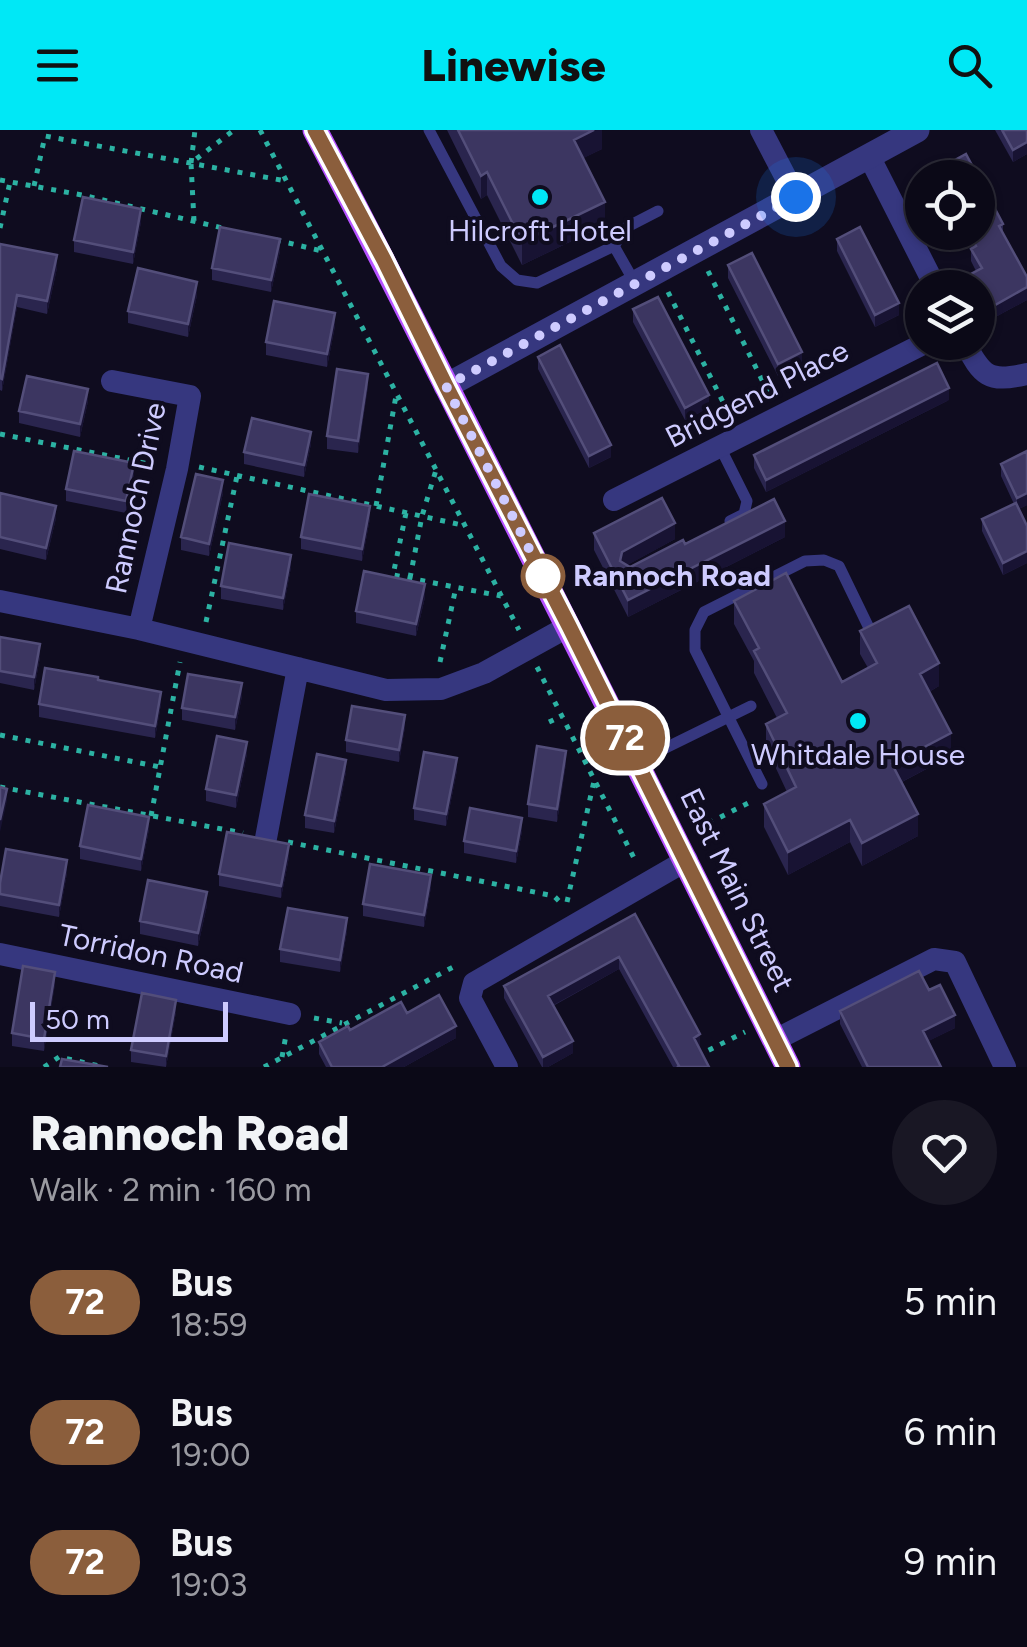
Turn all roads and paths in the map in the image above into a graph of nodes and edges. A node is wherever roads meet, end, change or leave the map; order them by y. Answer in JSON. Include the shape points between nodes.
{"nodes":[{"id":1,"x":196,"y":130,"type":"edge"},
{"id":2,"x":234,"y":130,"type":"edge"},
{"id":3,"x":260,"y":130,"type":"edge"},
{"id":4,"x":315,"y":130,"type":"edge"},
{"id":5,"x":429,"y":130,"type":"edge"},
{"id":6,"x":761,"y":130,"type":"edge"},
{"id":7,"x":917,"y":130,"type":"edge"},
{"id":8,"x":869,"y":156,"type":"junction"},
{"id":9,"x":191,"y":163,"type":"junction"},
{"id":10,"x":0,"y":180,"type":"edge"},
{"id":11,"x":10,"y":182,"type":"junction"},
{"id":12,"x":286,"y":182,"type":"junction"},
{"id":13,"x":34,"y":186,"type":"junction"},
{"id":14,"x":796,"y":197,"type":"junction"},
{"id":15,"x":658,"y":211,"type":"dead end"},
{"id":16,"x":194,"y":221,"type":"junction"},
{"id":17,"x":0,"y":228,"type":"edge"},
{"id":18,"x":230,"y":230,"type":"edge"},
{"id":19,"x":267,"y":238,"type":"edge"},
{"id":20,"x":614,"y":246,"type":"junction"},
{"id":21,"x":698,"y":250,"type":"junction"},
{"id":22,"x":322,"y":251,"type":"junction"},
{"id":23,"x":927,"y":270,"type":"edge"},
{"id":24,"x":646,"y":277,"type":"junction"},
{"id":25,"x":905,"y":353,"type":"edge"},
{"id":26,"x":974,"y":360,"type":"edge"},
{"id":27,"x":1027,"y":374,"type":"edge"},
{"id":28,"x":112,"y":381,"type":"dead end"},
{"id":29,"x":453,"y":382,"type":"junction"},
{"id":30,"x":396,"y":393,"type":"junction"},
{"id":31,"x":780,"y":416,"type":"junction"},
{"id":32,"x":0,"y":434,"type":"edge"},
{"id":33,"x":730,"y":442,"type":"junction"},
{"id":34,"x":177,"y":470,"type":"junction"},
{"id":35,"x":436,"y":470,"type":"junction"},
{"id":36,"x":237,"y":476,"type":"junction"},
{"id":37,"x":614,"y":500,"type":"dead end"},
{"id":38,"x":376,"y":506,"type":"junction"},
{"id":39,"x":406,"y":512,"type":"junction"},
{"id":40,"x":422,"y":516,"type":"junction"},
{"id":41,"x":464,"y":525,"type":"junction"},
{"id":42,"x":711,"y":532,"type":"edge"},
{"id":43,"x":410,"y":578,"type":"junction"},
{"id":44,"x":456,"y":587,"type":"junction"},
{"id":45,"x":501,"y":596,"type":"junction"},
{"id":46,"x":0,"y":601,"type":"edge"},
{"id":47,"x":569,"y":626,"type":"junction"},
{"id":48,"x":140,"y":630,"type":"junction"},
{"id":49,"x":870,"y":630,"type":"edge"},
{"id":50,"x":193,"y":643,"type":"junction"},
{"id":51,"x":528,"y":648,"type":"junction"},
{"id":52,"x":298,"y":668,"type":"junction"},
{"id":53,"x":434,"y":689,"type":"junction"},
{"id":54,"x":751,"y":706,"type":"dead end"},
{"id":55,"x":562,"y":716,"type":"junction"},
{"id":56,"x":728,"y":717,"type":"junction"},
{"id":57,"x":549,"y":722,"type":"dead end"},
{"id":58,"x":0,"y":735,"type":"edge"},
{"id":59,"x":637,"y":762,"type":"junction"},
{"id":60,"x":160,"y":766,"type":"junction"},
{"id":61,"x":594,"y":779,"type":"junction"},
{"id":62,"x":0,"y":787,"type":"edge"},
{"id":63,"x":765,"y":788,"type":"joint"},
{"id":64,"x":151,"y":816,"type":"junction"},
{"id":65,"x":266,"y":838,"type":"junction"},
{"id":66,"x":682,"y":850,"type":"junction"},
{"id":67,"x":646,"y":882,"type":"junction"},
{"id":68,"x":580,"y":900,"type":"dead end"},
{"id":69,"x":566,"y":908,"type":"junction"},
{"id":70,"x":0,"y":954,"type":"edge"},
{"id":71,"x":469,"y":959,"type":"dead end"},
{"id":72,"x":290,"y":1014,"type":"dead end"},
{"id":73,"x":771,"y":1031,"type":"junction"},
{"id":74,"x":691,"y":1059,"type":"edge"},
{"id":75,"x":44,"y":1067,"type":"edge"},
{"id":76,"x":104,"y":1067,"type":"edge"},
{"id":77,"x":264,"y":1067,"type":"edge"},
{"id":78,"x":507,"y":1067,"type":"edge"},
{"id":79,"x":788,"y":1067,"type":"edge"},
{"id":80,"x":1005,"y":1067,"type":"edge"}],
"edges":[{"from":1,"to":9,"type":"path"},
{"from":2,"to":9,"type":"path"},
{"from":3,"to":12,"type":"path"},
{"from":4,"to":29,"type":"main road","name":"East Main Street"},
{"from":5,"to":20,"type":"lane","via":[[501,266],[517,280],[538,283]]},
{"from":6,"to":14,"type":"street"},
{"from":7,"to":8,"type":"street"},
{"from":8,"to":14,"type":"street"},
{"from":8,"to":23,"type":"street"},
{"from":9,"to":12,"type":"path"},
{"from":9,"to":13,"type":"path","via":[[45,136]]},
{"from":9,"to":16,"type":"path"},
{"from":10,"to":11,"type":"path"},
{"from":11,"to":13,"type":"path"},
{"from":11,"to":17,"type":"path"},
{"from":12,"to":22,"type":"path"},
{"from":13,"to":16,"type":"path"},
{"from":14,"to":21,"type":"street"},
{"from":15,"to":20,"type":"lane","via":[[627,227]]},
{"from":16,"to":18,"type":"path"},
{"from":19,"to":22,"type":"path"},
{"from":20,"to":24,"type":"lane"},
{"from":21,"to":24,"type":"street"},
{"from":21,"to":31,"type":"path"},
{"from":22,"to":30,"type":"path"},
{"from":24,"to":29,"type":"street"},
{"from":24,"to":33,"type":"path"},
{"from":25,"to":31,"type":"street","name":"Bridgend Place"},
{"from":26,"to":27,"type":"street","via":[[1000,380]]},
{"from":28,"to":34,"type":"street","name":"Rannoch Drive","via":[[190,396]]},
{"from":29,"to":47,"type":"main road","name":"East Main Street"},
{"from":30,"to":35,"type":"path"},
{"from":30,"to":38,"type":"path"},
{"from":31,"to":33,"type":"street","name":"Bridgend Place"},
{"from":32,"to":34,"type":"path"},
{"from":33,"to":37,"type":"street","name":"Bridgend Place"},
{"from":33,"to":42,"type":"lane","via":[[748,501],[744,514]]},
{"from":34,"to":36,"type":"path","via":[[194,466]]},
{"from":34,"to":48,"type":"street","name":"Rannoch Drive"},
{"from":35,"to":40,"type":"path"},
{"from":35,"to":41,"type":"path"},
{"from":36,"to":38,"type":"path"},
{"from":36,"to":50,"type":"path"},
{"from":38,"to":39,"type":"path"},
{"from":39,"to":40,"type":"path"},
{"from":39,"to":43,"type":"path","via":[[393,574]]},
{"from":40,"to":41,"type":"path"},
{"from":40,"to":43,"type":"path"},
{"from":41,"to":45,"type":"path"},
{"from":43,"to":44,"type":"path"},
{"from":44,"to":45,"type":"path"},
{"from":44,"to":53,"type":"path"},
{"from":45,"to":51,"type":"path"},
{"from":46,"to":48,"type":"street"},
{"from":47,"to":51,"type":"street"},
{"from":47,"to":59,"type":"main road","name":"East Main Street"},
{"from":48,"to":50,"type":"street"},
{"from":49,"to":56,"type":"lane","via":[[840,566],[824,560],[805,561],[704,612],[694,650]]},
{"from":50,"to":52,"type":"street"},
{"from":50,"to":60,"type":"path"},
{"from":51,"to":53,"type":"street","via":[[484,673]]},
{"from":51,"to":55,"type":"path"},
{"from":52,"to":53,"type":"street","via":[[386,690]]},
{"from":52,"to":65,"type":"street"},
{"from":54,"to":56,"type":"lane"},
{"from":55,"to":57,"type":"path"},
{"from":55,"to":61,"type":"path"},
{"from":56,"to":59,"type":"lane"},
{"from":56,"to":63,"type":"lane"},
{"from":58,"to":60,"type":"path"},
{"from":59,"to":66,"type":"main road","name":"East Main Street"},
{"from":60,"to":64,"type":"path"},
{"from":61,"to":67,"type":"path"},
{"from":61,"to":69,"type":"path"},
{"from":62,"to":64,"type":"path"},
{"from":63,"to":66,"type":"path"},
{"from":64,"to":65,"type":"path"},
{"from":65,"to":69,"type":"path","via":[[554,896]]},
{"from":66,"to":67,"type":"street"},
{"from":66,"to":73,"type":"main road","name":"East Main Street"},
{"from":67,"to":78,"type":"street","via":[[474,983],[470,998]]},
{"from":68,"to":69,"type":"path"},
{"from":70,"to":72,"type":"street","name":"Torridon Road"},
{"from":71,"to":77,"type":"path"},
{"from":73,"to":74,"type":"path"},
{"from":73,"to":79,"type":"main road","name":"East Main Street"},
{"from":73,"to":80,"type":"street","via":[[934,959],[956,962]]},
{"from":75,"to":76,"type":"path","via":[[59,1056]]}]}
